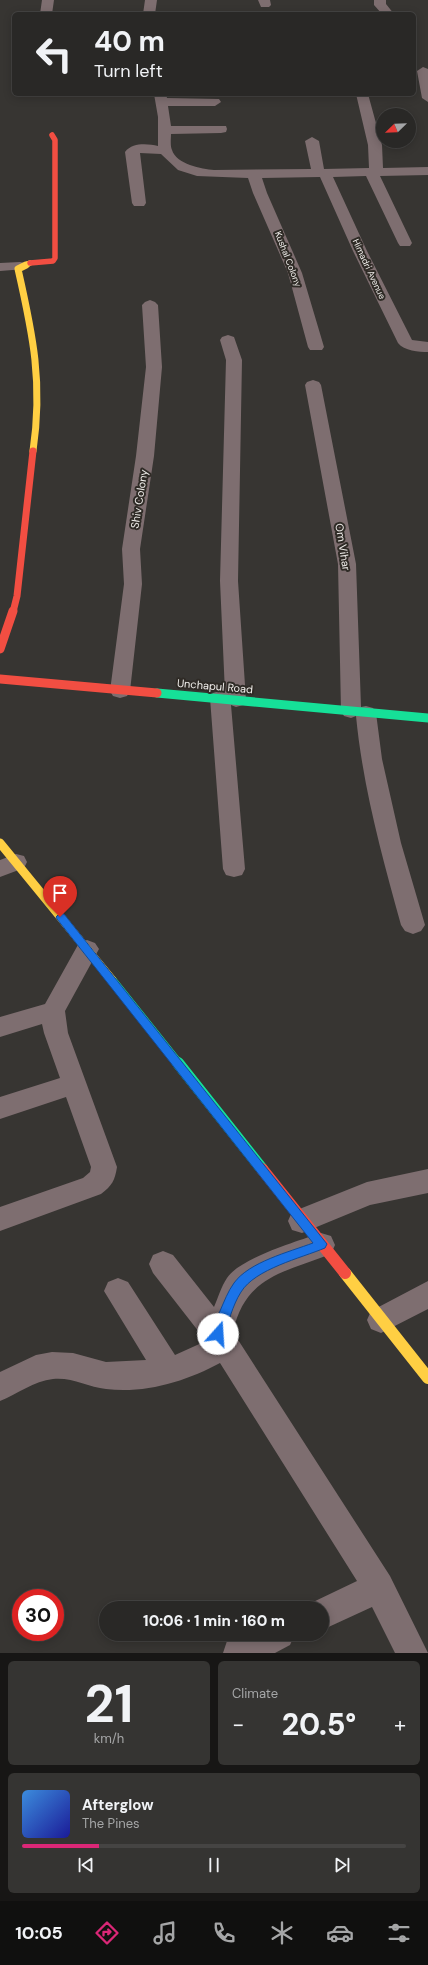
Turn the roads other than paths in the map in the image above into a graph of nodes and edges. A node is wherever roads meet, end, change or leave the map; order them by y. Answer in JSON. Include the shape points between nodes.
{"nodes":[{"id":1,"x":48,"y":0,"type":"edge"},
{"id":2,"x":151,"y":0,"type":"edge"},
{"id":3,"x":380,"y":0,"type":"edge"},
{"id":4,"x":46,"y":12,"type":"edge"},
{"id":5,"x":149,"y":12,"type":"edge"},
{"id":6,"x":387,"y":12,"type":"edge"},
{"id":7,"x":423,"y":71,"type":"dead end"},
{"id":8,"x":363,"y":96,"type":"edge"},
{"id":9,"x":160,"y":98,"type":"edge"},
{"id":10,"x":428,"y":98,"type":"edge"},
{"id":11,"x":215,"y":102,"type":"dead end"},
{"id":12,"x":221,"y":129,"type":"dead end"},
{"id":13,"x":164,"y":130,"type":"junction"},
{"id":14,"x":52,"y":135,"type":"dead end"},
{"id":15,"x":312,"y":142,"type":"dead end"},
{"id":16,"x":165,"y":151,"type":"junction"},
{"id":17,"x":428,"y":171,"type":"edge"},
{"id":18,"x":374,"y":172,"type":"junction"},
{"id":19,"x":322,"y":173,"type":"junction"},
{"id":20,"x":254,"y":174,"type":"junction"},
{"id":21,"x":140,"y":203,"type":"dead end"},
{"id":22,"x":405,"y":243,"type":"dead end"},
{"id":23,"x":20,"y":266,"type":"junction"},
{"id":24,"x":0,"y":267,"type":"edge"},
{"id":25,"x":150,"y":305,"type":"dead end"},
{"id":26,"x":228,"y":340,"type":"dead end"},
{"id":27,"x":316,"y":346,"type":"dead end"},
{"id":28,"x":428,"y":347,"type":"edge"},
{"id":29,"x":313,"y":385,"type":"dead end"},
{"id":30,"x":0,"y":649,"type":"edge"},
{"id":31,"x":0,"y":679,"type":"edge"},
{"id":32,"x":120,"y":691,"type":"junction"},
{"id":33,"x":228,"y":699,"type":"junction"},
{"id":34,"x":359,"y":712,"type":"junction"},
{"id":35,"x":428,"y":718,"type":"edge"},
{"id":36,"x":0,"y":843,"type":"edge"},
{"id":37,"x":8,"y":866,"type":"edge"},
{"id":38,"x":234,"y":869,"type":"dead end"},
{"id":39,"x":413,"y":925,"type":"dead end"},
{"id":40,"x":87,"y":949,"type":"junction"},
{"id":41,"x":53,"y":1011,"type":"junction"},
{"id":42,"x":0,"y":1027,"type":"edge"},
{"id":43,"x":74,"y":1084,"type":"junction"},
{"id":44,"x":0,"y":1108,"type":"edge"},
{"id":45,"x":428,"y":1181,"type":"edge"},
{"id":46,"x":0,"y":1219,"type":"edge"},
{"id":47,"x":302,"y":1221,"type":"junction"},
{"id":48,"x":321,"y":1244,"type":"junction"},
{"id":49,"x":163,"y":1264,"type":"dead end"},
{"id":50,"x":118,"y":1292,"type":"dead end"},
{"id":51,"x":428,"y":1294,"type":"edge"},
{"id":52,"x":381,"y":1320,"type":"junction"},
{"id":53,"x":221,"y":1340,"type":"junction"},
{"id":54,"x":168,"y":1370,"type":"junction"},
{"id":55,"x":428,"y":1378,"type":"edge"},
{"id":56,"x":0,"y":1387,"type":"edge"},
{"id":57,"x":379,"y":1587,"type":"junction"},
{"id":58,"x":329,"y":1611,"type":"edge"},
{"id":59,"x":264,"y":1641,"type":"edge"},
{"id":60,"x":239,"y":1653,"type":"edge"},
{"id":61,"x":412,"y":1653,"type":"edge"}],
"edges":[{"from":1,"to":4,"type":"street"},
{"from":2,"to":5,"type":"street"},
{"from":3,"to":6,"type":"street","via":[[380,5]]},
{"from":7,"to":10,"type":"street"},
{"from":8,"to":18,"type":"street","via":[[375,145]]},
{"from":9,"to":11,"type":"street"},
{"from":9,"to":13,"type":"street"},
{"from":12,"to":13,"type":"street"},
{"from":13,"to":16,"type":"street"},
{"from":14,"to":23,"type":"street","via":[[55,140],[54,258],[48,262]]},
{"from":15,"to":19,"type":"street"},
{"from":16,"to":20,"type":"street","via":[[183,167],[197,172]]},
{"from":16,"to":21,"type":"street","via":[[140,149],[132,152]]},
{"from":17,"to":18,"type":"street"},
{"from":18,"to":19,"type":"street"},
{"from":18,"to":22,"type":"street"},
{"from":19,"to":20,"type":"street"},
{"from":19,"to":28,"type":"street","name":"Himadri Avenue","via":[[406,343]]},
{"from":20,"to":27,"type":"street","name":"Kushal Colony","via":[[296,273]]},
{"from":23,"to":24,"type":"street"},
{"from":23,"to":30,"type":"street","via":[[18,269],[34,349],[38,406],[17,596]]},
{"from":25,"to":32,"type":"street","name":"Shiv Colony","via":[[154,367],[145,456],[131,549],[134,555],[130,578],[133,584]]},
{"from":26,"to":33,"type":"street","via":[[234,360],[228,581]]},
{"from":29,"to":34,"type":"street","name":"Om Vihar","via":[[347,564]]},
{"from":31,"to":32,"type":"street","name":"Unchapul Road"},
{"from":32,"to":33,"type":"street","name":"Unchapul Road"},
{"from":33,"to":34,"type":"street","name":"Unchapul Road"},
{"from":33,"to":38,"type":"street"},
{"from":34,"to":35,"type":"street","name":"Unchapul Road"},
{"from":34,"to":39,"type":"street","name":"Om Vihar","via":[[390,843]]},
{"from":36,"to":37,"type":"street"},
{"from":37,"to":40,"type":"street"},
{"from":40,"to":41,"type":"street"},
{"from":40,"to":47,"type":"street"},
{"from":41,"to":42,"type":"street"},
{"from":41,"to":43,"type":"street","via":[[56,1034]]},
{"from":43,"to":44,"type":"street"},
{"from":43,"to":46,"type":"street","via":[[104,1167],[102,1178],[92,1186]]},
{"from":45,"to":47,"type":"street","via":[[366,1194]]},
{"from":47,"to":48,"type":"street"},
{"from":48,"to":52,"type":"street"},
{"from":48,"to":53,"type":"street","via":[[260,1269],[247,1277],[237,1287],[220,1325]]},
{"from":49,"to":53,"type":"street"},
{"from":50,"to":54,"type":"street"},
{"from":51,"to":52,"type":"street"},
{"from":52,"to":55,"type":"street"},
{"from":53,"to":54,"type":"street","via":[[187,1364]]},
{"from":53,"to":57,"type":"street"},
{"from":54,"to":56,"type":"street","via":[[114,1376],[99,1375],[61,1365],[48,1366]]},
{"from":57,"to":58,"type":"street"},
{"from":57,"to":61,"type":"street"},
{"from":59,"to":60,"type":"street"}]}
